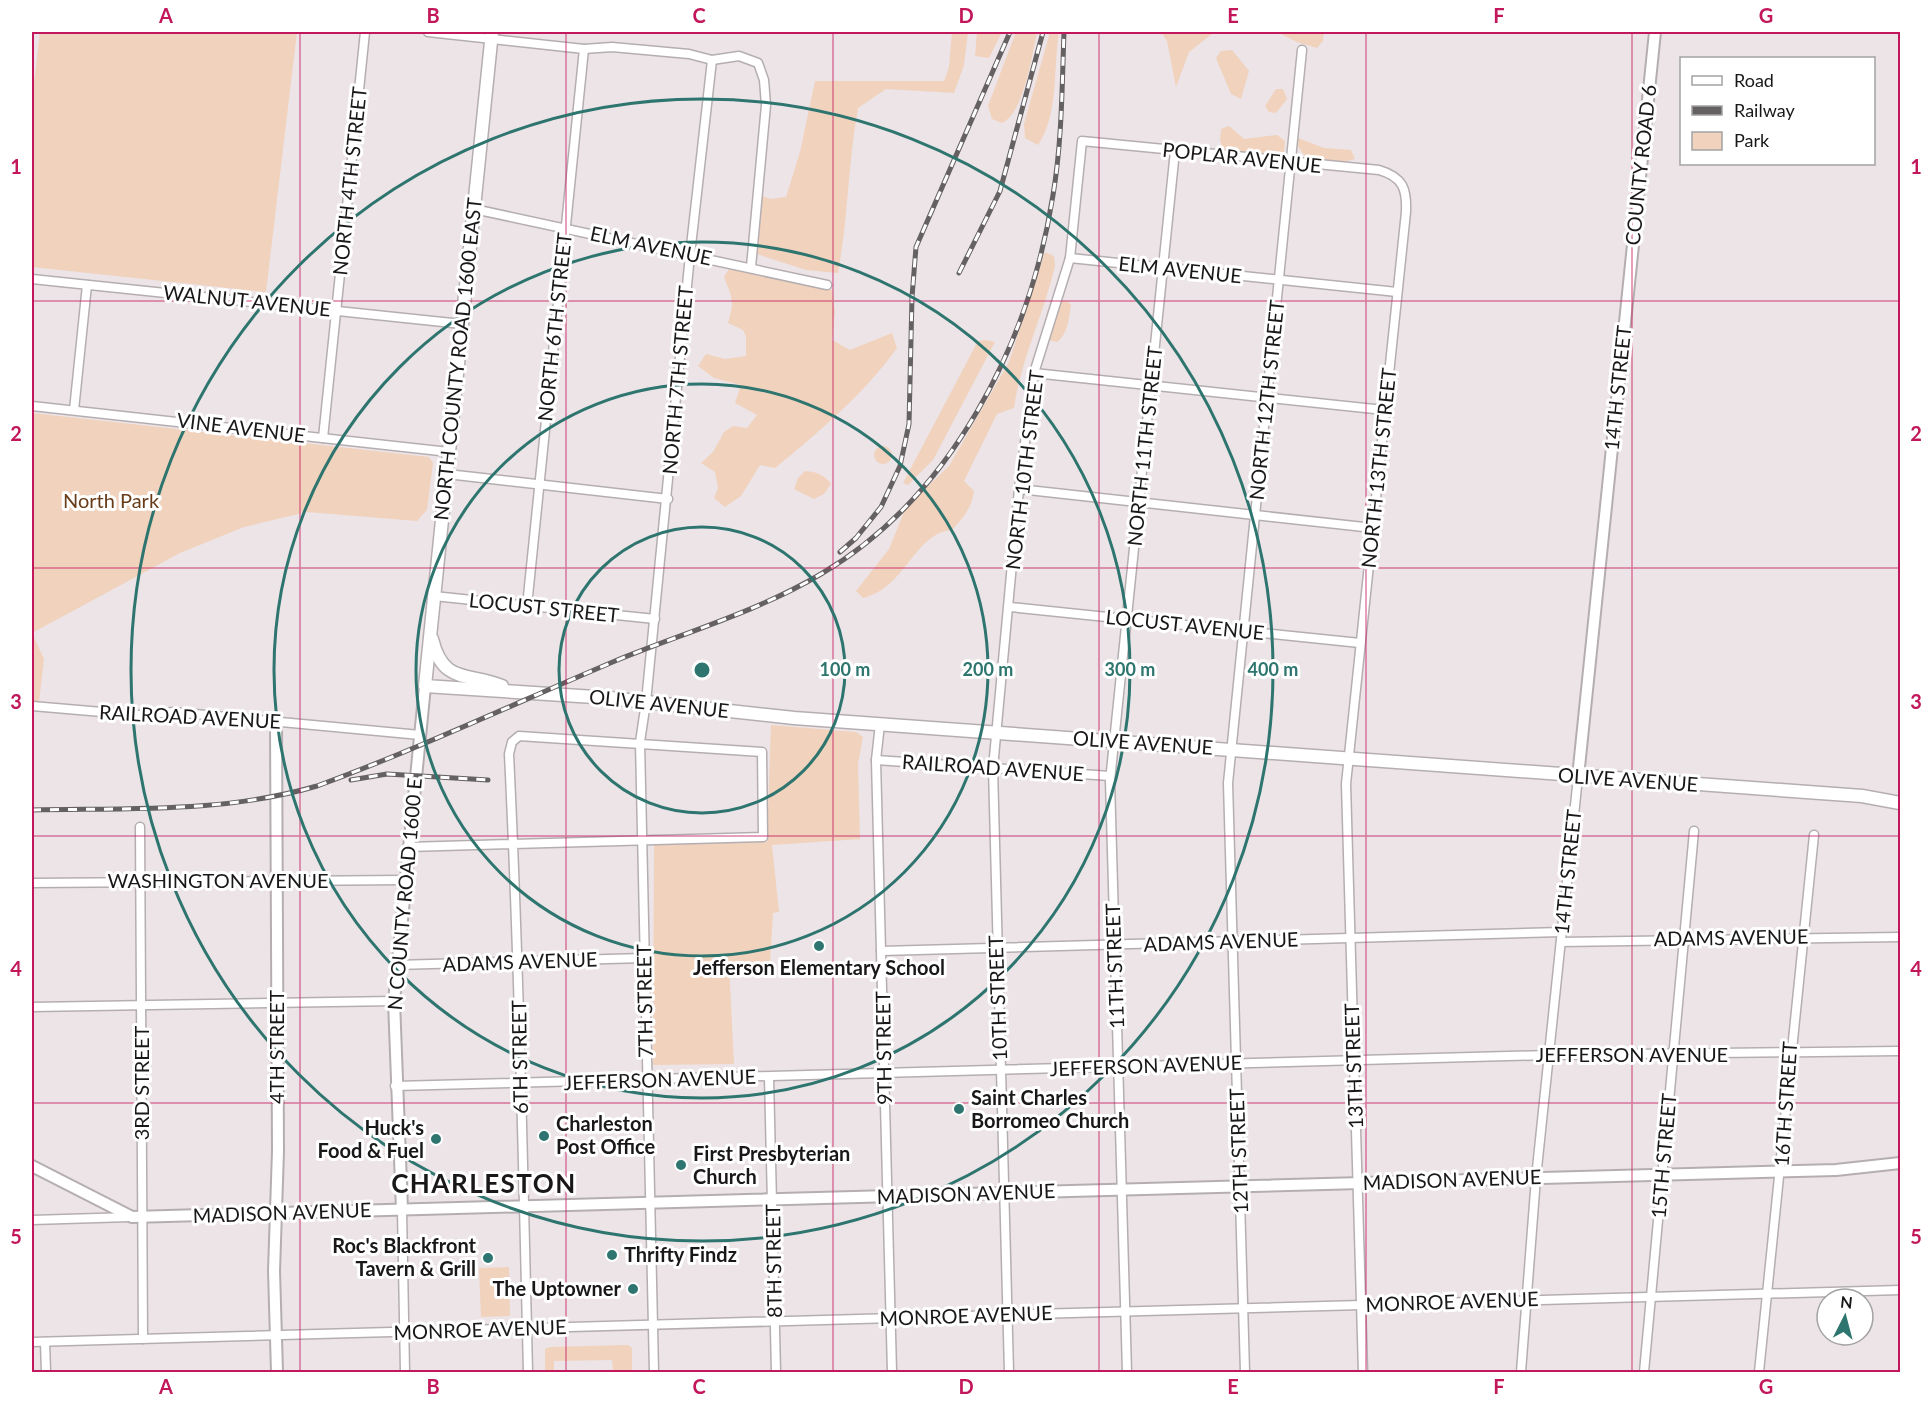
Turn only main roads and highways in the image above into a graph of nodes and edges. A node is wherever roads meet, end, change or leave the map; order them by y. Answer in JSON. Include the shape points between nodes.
{"nodes":[{"id":1,"x":492,"y":35,"type":"edge"},
{"id":2,"x":430,"y":633,"type":"junction"},
{"id":3,"x":425,"y":686,"type":"joint"},
{"id":4,"x":518,"y":692,"type":"junction"},
{"id":5,"x":1900,"y":803,"type":"edge"}],
"edges":[{"from":1,"to":2,"type":"main road","name":"NORTH COUNTY ROAD 1600 EAST"},
{"from":2,"to":3,"type":"main road","name":"NORTH COUNTY ROAD 1600 EAST"},
{"from":2,"to":4,"type":"main road","via":[[435,651],[449,672]]},
{"from":3,"to":4,"type":"main road","name":"OLIVE AVENUE"},
{"from":4,"to":5,"type":"main road","name":"OLIVE AVENUE","via":[[765,716],[1862,796]]}]}
